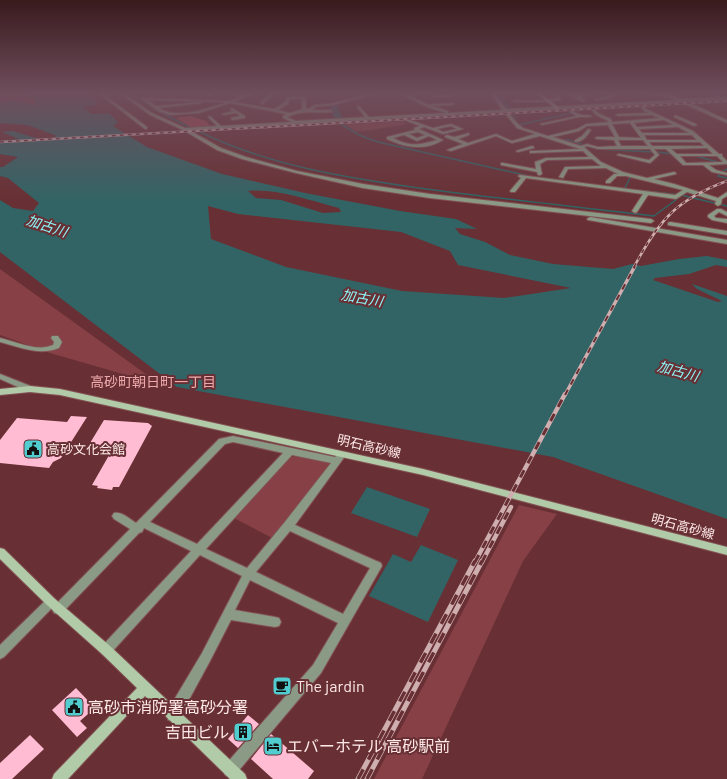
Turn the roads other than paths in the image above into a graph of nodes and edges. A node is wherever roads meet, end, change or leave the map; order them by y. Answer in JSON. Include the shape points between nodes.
{"nodes":[{"id":1,"x":196,"y":128,"type":"edge"},
{"id":2,"x":417,"y":128,"type":"edge"},
{"id":3,"x":432,"y":128,"type":"edge"},
{"id":4,"x":521,"y":128,"type":"edge"},
{"id":5,"x":578,"y":128,"type":"edge"},
{"id":6,"x":612,"y":128,"type":"edge"},
{"id":7,"x":637,"y":128,"type":"edge"},
{"id":8,"x":665,"y":128,"type":"edge"},
{"id":9,"x":684,"y":128,"type":"edge"},
{"id":10,"x":184,"y":129,"type":"joint"},
{"id":11,"x":589,"y":130,"type":"dead end"},
{"id":12,"x":417,"y":131,"type":"junction"},
{"id":13,"x":570,"y":132,"type":"junction"},
{"id":14,"x":405,"y":134,"type":"junction"},
{"id":15,"x":642,"y":134,"type":"junction"},
{"id":16,"x":671,"y":134,"type":"junction"},
{"id":17,"x":693,"y":134,"type":"junction"},
{"id":18,"x":428,"y":135,"type":"junction"},
{"id":19,"x":538,"y":135,"type":"junction"},
{"id":20,"x":447,"y":136,"type":"dead end"},
{"id":21,"x":548,"y":137,"type":"junction"},
{"id":22,"x":584,"y":137,"type":"junction"},
{"id":23,"x":597,"y":138,"type":"dead end"},
{"id":24,"x":616,"y":138,"type":"junction"},
{"id":25,"x":453,"y":139,"type":"junction"},
{"id":26,"x":645,"y":140,"type":"junction"},
{"id":27,"x":577,"y":141,"type":"dead end"},
{"id":28,"x":701,"y":141,"type":"junction"},
{"id":29,"x":512,"y":142,"type":"junction"},
{"id":30,"x":467,"y":144,"type":"junction"},
{"id":31,"x":708,"y":147,"type":"junction"},
{"id":32,"x":583,"y":148,"type":"junction"},
{"id":33,"x":620,"y":148,"type":"junction"},
{"id":34,"x":652,"y":148,"type":"junction"},
{"id":35,"x":668,"y":148,"type":"junction"},
{"id":36,"x":525,"y":149,"type":"junction"},
{"id":37,"x":449,"y":150,"type":"dead end"},
{"id":38,"x":518,"y":151,"type":"dead end"},
{"id":39,"x":619,"y":155,"type":"dead end"},
{"id":40,"x":675,"y":155,"type":"junction"},
{"id":41,"x":719,"y":155,"type":"junction"},
{"id":42,"x":727,"y":155,"type":"edge"},
{"id":43,"x":593,"y":158,"type":"junction"},
{"id":44,"x":727,"y":163,"type":"edge"},
{"id":45,"x":503,"y":164,"type":"dead end"},
{"id":46,"x":705,"y":164,"type":"junction"},
{"id":47,"x":605,"y":167,"type":"junction"},
{"id":48,"x":625,"y":174,"type":"junction"},
{"id":49,"x":727,"y":174,"type":"edge"},
{"id":50,"x":670,"y":175,"type":"dead end"},
{"id":51,"x":564,"y":176,"type":"dead end"},
{"id":52,"x":646,"y":180,"type":"junction"},
{"id":53,"x":611,"y":182,"type":"dead end"},
{"id":54,"x":658,"y":182,"type":"junction"},
{"id":55,"x":655,"y":187,"type":"dead end"},
{"id":56,"x":686,"y":190,"type":"junction"},
{"id":57,"x":513,"y":191,"type":"dead end"},
{"id":58,"x":646,"y":193,"type":"junction"},
{"id":59,"x":727,"y":194,"type":"edge"},
{"id":60,"x":727,"y":200,"type":"edge"},
{"id":61,"x":719,"y":203,"type":"junction"},
{"id":62,"x":546,"y":209,"type":"junction"},
{"id":63,"x":634,"y":210,"type":"dead end"},
{"id":64,"x":727,"y":214,"type":"edge"},
{"id":65,"x":650,"y":221,"type":"dead end"},
{"id":66,"x":727,"y":221,"type":"edge"},
{"id":67,"x":670,"y":224,"type":"dead end"},
{"id":68,"x":727,"y":233,"type":"edge"},
{"id":69,"x":727,"y":242,"type":"edge"},
{"id":70,"x":55,"y":338,"type":"dead end"},
{"id":71,"x":0,"y":340,"type":"edge"},
{"id":72,"x":0,"y":376,"type":"edge"},
{"id":73,"x":30,"y":389,"type":"junction"},
{"id":74,"x":0,"y":392,"type":"edge"},
{"id":75,"x":290,"y":451,"type":"junction"},
{"id":76,"x":340,"y":457,"type":"junction"},
{"id":77,"x":117,"y":516,"type":"dead end"},
{"id":78,"x":140,"y":526,"type":"junction"},
{"id":79,"x":288,"y":526,"type":"junction"},
{"id":80,"x":199,"y":551,"type":"junction"},
{"id":81,"x":727,"y":551,"type":"edge"},
{"id":82,"x":0,"y":552,"type":"edge"},
{"id":83,"x":248,"y":574,"type":"junction"},
{"id":84,"x":54,"y":606,"type":"junction"},
{"id":85,"x":228,"y":614,"type":"junction"},
{"id":86,"x":346,"y":621,"type":"junction"},
{"id":87,"x":275,"y":622,"type":"dead end"},
{"id":88,"x":106,"y":650,"type":"junction"},
{"id":89,"x":0,"y":653,"type":"edge"},
{"id":90,"x":144,"y":689,"type":"junction"},
{"id":91,"x":173,"y":715,"type":"junction"},
{"id":92,"x":235,"y":775,"type":"edge"},
{"id":93,"x":59,"y":779,"type":"edge"}],
"edges":[{"from":1,"to":10,"type":"street"},
{"from":2,"to":12,"type":"street"},
{"from":3,"to":25,"type":"street","via":[[443,133],[464,131]]},
{"from":4,"to":19,"type":"street"},
{"from":5,"to":13,"type":"street"},
{"from":6,"to":24,"type":"street"},
{"from":7,"to":15,"type":"street"},
{"from":8,"to":16,"type":"street"},
{"from":9,"to":17,"type":"street"},
{"from":10,"to":62,"type":"street","via":[[230,154],[296,172],[363,186]]},
{"from":11,"to":22,"type":"street"},
{"from":12,"to":14,"type":"street"},
{"from":12,"to":18,"type":"street"},
{"from":13,"to":21,"type":"street"},
{"from":13,"to":22,"type":"street"},
{"from":14,"to":18,"type":"street","via":[[417,140]]},
{"from":14,"to":18,"type":"street","via":[[389,138],[415,148],[429,146],[441,140]]},
{"from":15,"to":16,"type":"street"},
{"from":15,"to":26,"type":"street"},
{"from":16,"to":17,"type":"street"},
{"from":17,"to":28,"type":"street"},
{"from":19,"to":21,"type":"street"},
{"from":19,"to":29,"type":"street"},
{"from":20,"to":25,"type":"street"},
{"from":21,"to":32,"type":"street"},
{"from":22,"to":27,"type":"street"},
{"from":23,"to":24,"type":"street"},
{"from":24,"to":26,"type":"street"},
{"from":24,"to":33,"type":"street"},
{"from":25,"to":30,"type":"street"},
{"from":26,"to":28,"type":"street"},
{"from":26,"to":34,"type":"street"},
{"from":28,"to":31,"type":"street"},
{"from":29,"to":30,"type":"street","via":[[496,135]]},
{"from":29,"to":36,"type":"street"},
{"from":30,"to":37,"type":"street"},
{"from":31,"to":35,"type":"street"},
{"from":31,"to":41,"type":"street"},
{"from":32,"to":33,"type":"street","via":[[587,145]]},
{"from":32,"to":36,"type":"street"},
{"from":32,"to":43,"type":"street"},
{"from":33,"to":34,"type":"street"},
{"from":34,"to":35,"type":"street"},
{"from":34,"to":39,"type":"street","via":[[657,155],[650,162]]},
{"from":35,"to":40,"type":"street"},
{"from":36,"to":38,"type":"street"},
{"from":40,"to":41,"type":"street"},
{"from":40,"to":46,"type":"street","via":[[685,164]]},
{"from":41,"to":42,"type":"street"},
{"from":41,"to":44,"type":"street"},
{"from":43,"to":45,"type":"street","via":[[546,159],[537,163],[540,172]]},
{"from":43,"to":47,"type":"street"},
{"from":44,"to":46,"type":"street"},
{"from":46,"to":49,"type":"street","via":[[714,171]]},
{"from":47,"to":48,"type":"street"},
{"from":47,"to":51,"type":"street","via":[[567,168]]},
{"from":48,"to":52,"type":"street"},
{"from":48,"to":53,"type":"street","via":[[616,175]]},
{"from":50,"to":52,"type":"street"},
{"from":52,"to":54,"type":"street"},
{"from":54,"to":55,"type":"street"},
{"from":54,"to":56,"type":"street"},
{"from":56,"to":58,"type":"street","via":[[678,194]]},
{"from":56,"to":61,"type":"street"},
{"from":57,"to":58,"type":"street","via":[[522,177]]},
{"from":58,"to":63,"type":"street","via":[[638,200]]},
{"from":59,"to":61,"type":"street"},
{"from":60,"to":61,"type":"street"},
{"from":61,"to":64,"type":"street"},
{"from":61,"to":66,"type":"street","via":[[710,216]]},
{"from":62,"to":65,"type":"street"},
{"from":62,"to":69,"type":"street"},
{"from":67,"to":68,"type":"street"},
{"from":70,"to":71,"type":"street","via":[[58,342],[56,346],[44,350]]},
{"from":72,"to":73,"type":"street"},
{"from":73,"to":74,"type":"main road","name":"明石高砂線"},
{"from":73,"to":76,"type":"main road","name":"明石高砂線","via":[[60,392]]},
{"from":75,"to":76,"type":"street"},
{"from":75,"to":78,"type":"street","via":[[233,439],[222,441]]},
{"from":75,"to":80,"type":"street"},
{"from":76,"to":79,"type":"street"},
{"from":76,"to":81,"type":"main road","name":"明石高砂線","via":[[431,474]]},
{"from":77,"to":78,"type":"street"},
{"from":78,"to":80,"type":"street"},
{"from":78,"to":84,"type":"street"},
{"from":79,"to":83,"type":"street"},
{"from":79,"to":86,"type":"street","via":[[377,566]]},
{"from":80,"to":83,"type":"street"},
{"from":80,"to":88,"type":"street"},
{"from":82,"to":84,"type":"main road"},
{"from":83,"to":85,"type":"street"},
{"from":83,"to":86,"type":"street"},
{"from":84,"to":88,"type":"main road"},
{"from":84,"to":89,"type":"street"},
{"from":85,"to":87,"type":"street"},
{"from":85,"to":91,"type":"street"},
{"from":86,"to":92,"type":"street","via":[[317,670]]},
{"from":88,"to":90,"type":"main road"},
{"from":90,"to":91,"type":"main road"},
{"from":90,"to":93,"type":"main road"},
{"from":91,"to":92,"type":"main road"}]}
